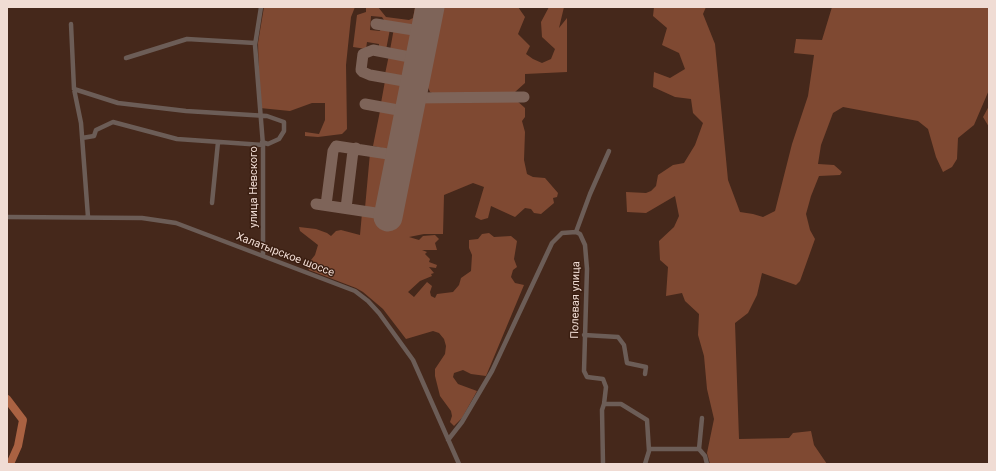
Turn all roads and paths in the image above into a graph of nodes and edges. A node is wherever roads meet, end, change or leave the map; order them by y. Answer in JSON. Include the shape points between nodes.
{"nodes":[{"id":1,"x":261,"y":7,"type":"edge"},
{"id":2,"x":70,"y":24,"type":"dead end"},
{"id":3,"x":255,"y":43,"type":"junction"},
{"id":4,"x":126,"y":58,"type":"dead end"},
{"id":5,"x":74,"y":89,"type":"junction"},
{"id":6,"x":261,"y":117,"type":"junction"},
{"id":7,"x":82,"y":138,"type":"junction"},
{"id":8,"x":218,"y":142,"type":"junction"},
{"id":9,"x":263,"y":144,"type":"junction"},
{"id":10,"x":609,"y":151,"type":"dead end"},
{"id":11,"x":212,"y":203,"type":"dead end"},
{"id":12,"x":7,"y":217,"type":"edge"},
{"id":13,"x":88,"y":217,"type":"junction"},
{"id":14,"x":576,"y":232,"type":"junction"},
{"id":15,"x":263,"y":256,"type":"junction"},
{"id":16,"x":584,"y":335,"type":"junction"},
{"id":17,"x":645,"y":374,"type":"dead end"},
{"id":18,"x":604,"y":404,"type":"junction"},
{"id":19,"x":702,"y":418,"type":"dead end"},
{"id":20,"x":448,"y":440,"type":"junction"},
{"id":21,"x":649,"y":449,"type":"junction"},
{"id":22,"x":699,"y":449,"type":"junction"},
{"id":23,"x":459,"y":464,"type":"edge"},
{"id":24,"x":603,"y":464,"type":"edge"},
{"id":25,"x":645,"y":464,"type":"edge"},
{"id":26,"x":707,"y":464,"type":"edge"}],
"edges":[{"from":1,"to":3,"type":"street","name":"улица Невского"},
{"from":2,"to":5,"type":"street"},
{"from":3,"to":4,"type":"street","via":[[187,39]]},
{"from":3,"to":6,"type":"street","name":"улица Невского"},
{"from":5,"to":6,"type":"street","via":[[118,102]]},
{"from":5,"to":7,"type":"street"},
{"from":6,"to":9,"type":"street","name":"улица Невского"},
{"from":6,"to":9,"type":"street","via":[[267,116],[284,122],[284,131],[279,139]]},
{"from":7,"to":8,"type":"street","via":[[94,136],[96,130],[113,122],[177,139]]},
{"from":7,"to":13,"type":"street"},
{"from":8,"to":9,"type":"street"},
{"from":8,"to":11,"type":"street"},
{"from":9,"to":15,"type":"street","name":"улица Невского"},
{"from":10,"to":14,"type":"street"},
{"from":12,"to":13,"type":"street","name":"Халатырское шоссе"},
{"from":13,"to":15,"type":"street","name":"Халатырское шоссе","via":[[142,218],[176,223]]},
{"from":14,"to":16,"type":"street","name":"Полевая улица","via":[[585,244],[587,269]]},
{"from":14,"to":20,"type":"street","via":[[562,233],[552,243],[492,371],[470,410]]},
{"from":15,"to":20,"type":"street","name":"Халатырское шоссе","via":[[350,288],[373,306],[416,366]]},
{"from":16,"to":17,"type":"street","via":[[618,337],[624,345],[627,363],[646,367]]},
{"from":16,"to":18,"type":"street","name":"Полевая улица","via":[[584,371],[587,377],[603,379],[606,387]]},
{"from":18,"to":21,"type":"street","via":[[621,404],[647,420]]},
{"from":18,"to":24,"type":"street"},
{"from":19,"to":22,"type":"street"},
{"from":20,"to":23,"type":"street","name":"Халатырское шоссе"},
{"from":21,"to":22,"type":"street"},
{"from":21,"to":25,"type":"street"},
{"from":22,"to":26,"type":"street"}]}
